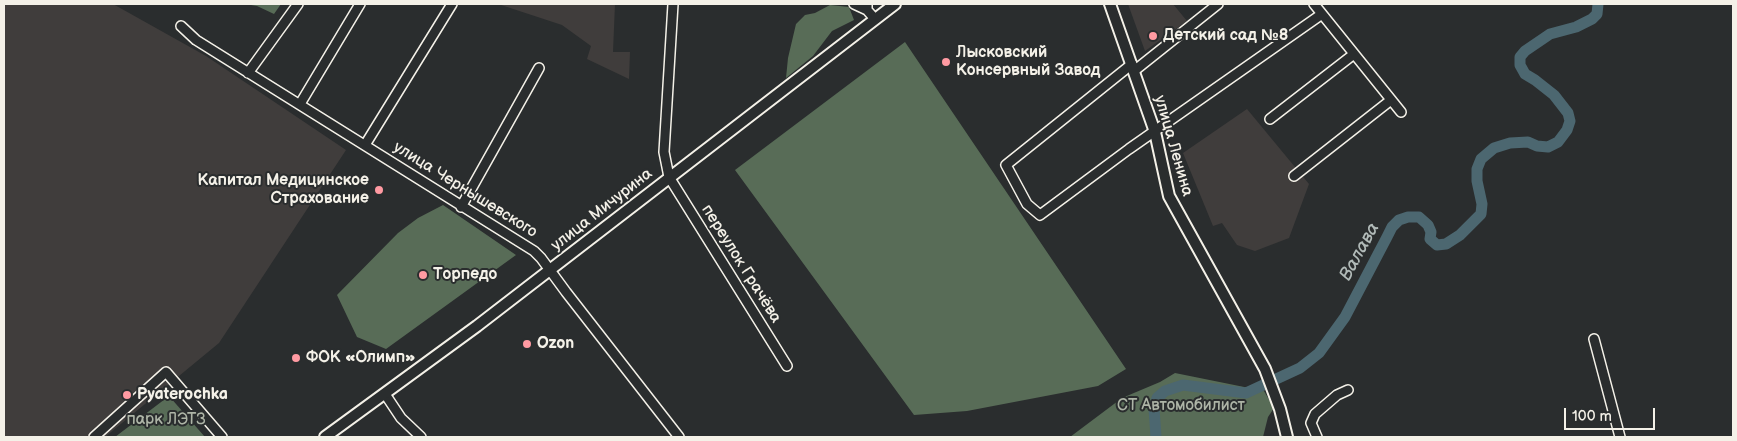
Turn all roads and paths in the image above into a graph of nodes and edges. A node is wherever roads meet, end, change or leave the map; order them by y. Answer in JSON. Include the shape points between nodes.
{"nodes":[{"id":1,"x":298,"y":4,"type":"edge"},
{"id":2,"x":360,"y":4,"type":"edge"},
{"id":3,"x":452,"y":4,"type":"edge"},
{"id":4,"x":673,"y":4,"type":"edge"},
{"id":5,"x":854,"y":4,"type":"edge"},
{"id":6,"x":895,"y":4,"type":"edge"},
{"id":7,"x":1110,"y":4,"type":"edge"},
{"id":8,"x":1218,"y":4,"type":"edge"},
{"id":9,"x":1314,"y":4,"type":"edge"},
{"id":10,"x":867,"y":7,"type":"edge"},
{"id":11,"x":1322,"y":14,"type":"junction"},
{"id":12,"x":875,"y":19,"type":"junction"},
{"id":13,"x":181,"y":26,"type":"dead end"},
{"id":14,"x":1354,"y":54,"type":"junction"},
{"id":15,"x":539,"y":68,"type":"dead end"},
{"id":16,"x":1133,"y":68,"type":"junction"},
{"id":17,"x":248,"y":72,"type":"junction"},
{"id":18,"x":1391,"y":100,"type":"junction"},
{"id":19,"x":300,"y":104,"type":"junction"},
{"id":20,"x":1401,"y":112,"type":"dead end"},
{"id":21,"x":1270,"y":119,"type":"dead end"},
{"id":22,"x":1155,"y":132,"type":"junction"},
{"id":23,"x":366,"y":145,"type":"junction"},
{"id":24,"x":1294,"y":176,"type":"dead end"},
{"id":25,"x":669,"y":177,"type":"junction"},
{"id":26,"x":461,"y":207,"type":"junction"},
{"id":27,"x":550,"y":269,"type":"junction"},
{"id":28,"x":1594,"y":339,"type":"dead end"},
{"id":29,"x":787,"y":366,"type":"dead end"},
{"id":30,"x":1348,"y":390,"type":"dead end"},
{"id":31,"x":385,"y":394,"type":"junction"},
{"id":32,"x":94,"y":437,"type":"edge"},
{"id":33,"x":222,"y":437,"type":"edge"},
{"id":34,"x":325,"y":437,"type":"edge"},
{"id":35,"x":421,"y":437,"type":"edge"},
{"id":36,"x":679,"y":437,"type":"edge"},
{"id":37,"x":1287,"y":437,"type":"edge"},
{"id":38,"x":1317,"y":437,"type":"edge"},
{"id":39,"x":1620,"y":437,"type":"edge"}],
"edges":[{"from":1,"to":17,"type":"street"},
{"from":2,"to":19,"type":"street"},
{"from":3,"to":23,"type":"street"},
{"from":4,"to":25,"type":"street","via":[[664,152]]},
{"from":5,"to":10,"type":"street"},
{"from":6,"to":12,"type":"main road","name":"улица Мичурина"},
{"from":7,"to":16,"type":"main road","name":"улица Ленина"},
{"from":8,"to":16,"type":"street"},
{"from":9,"to":11,"type":"street"},
{"from":10,"to":12,"type":"street"},
{"from":11,"to":14,"type":"street"},
{"from":11,"to":22,"type":"street"},
{"from":12,"to":25,"type":"main road","name":"улица Мичурина"},
{"from":13,"to":17,"type":"street","name":"улица Чернышевского","via":[[196,40]]},
{"from":14,"to":18,"type":"street"},
{"from":14,"to":21,"type":"street"},
{"from":15,"to":26,"type":"street"},
{"from":16,"to":22,"type":"main road","name":"улица Ленина"},
{"from":16,"to":22,"type":"street","via":[[1006,165],[1027,204],[1040,215]]},
{"from":17,"to":19,"type":"street","name":"улица Чернышевского"},
{"from":18,"to":20,"type":"street"},
{"from":18,"to":24,"type":"street"},
{"from":19,"to":23,"type":"street","name":"улица Чернышевского"},
{"from":22,"to":37,"type":"main road","name":"улица Ленина","via":[[1169,196],[1265,369]]},
{"from":23,"to":26,"type":"street","name":"улица Чернышевского"},
{"from":25,"to":27,"type":"main road","name":"улица Мичурина"},
{"from":25,"to":29,"type":"street","name":"переулок Грачёва"},
{"from":26,"to":27,"type":"street","name":"улица Чернышевского","via":[[534,251]]},
{"from":27,"to":31,"type":"main road","name":"улица Мичурина"},
{"from":27,"to":36,"type":"street","name":"улица Чернышевского"},
{"from":28,"to":39,"type":"street"},
{"from":30,"to":38,"type":"street","via":[[1315,414],[1311,422]]},
{"from":31,"to":34,"type":"main road","name":"улица Мичурина"},
{"from":31,"to":35,"type":"street","via":[[401,418]]},
{"from":32,"to":33,"type":"street","via":[[166,372]]}]}
